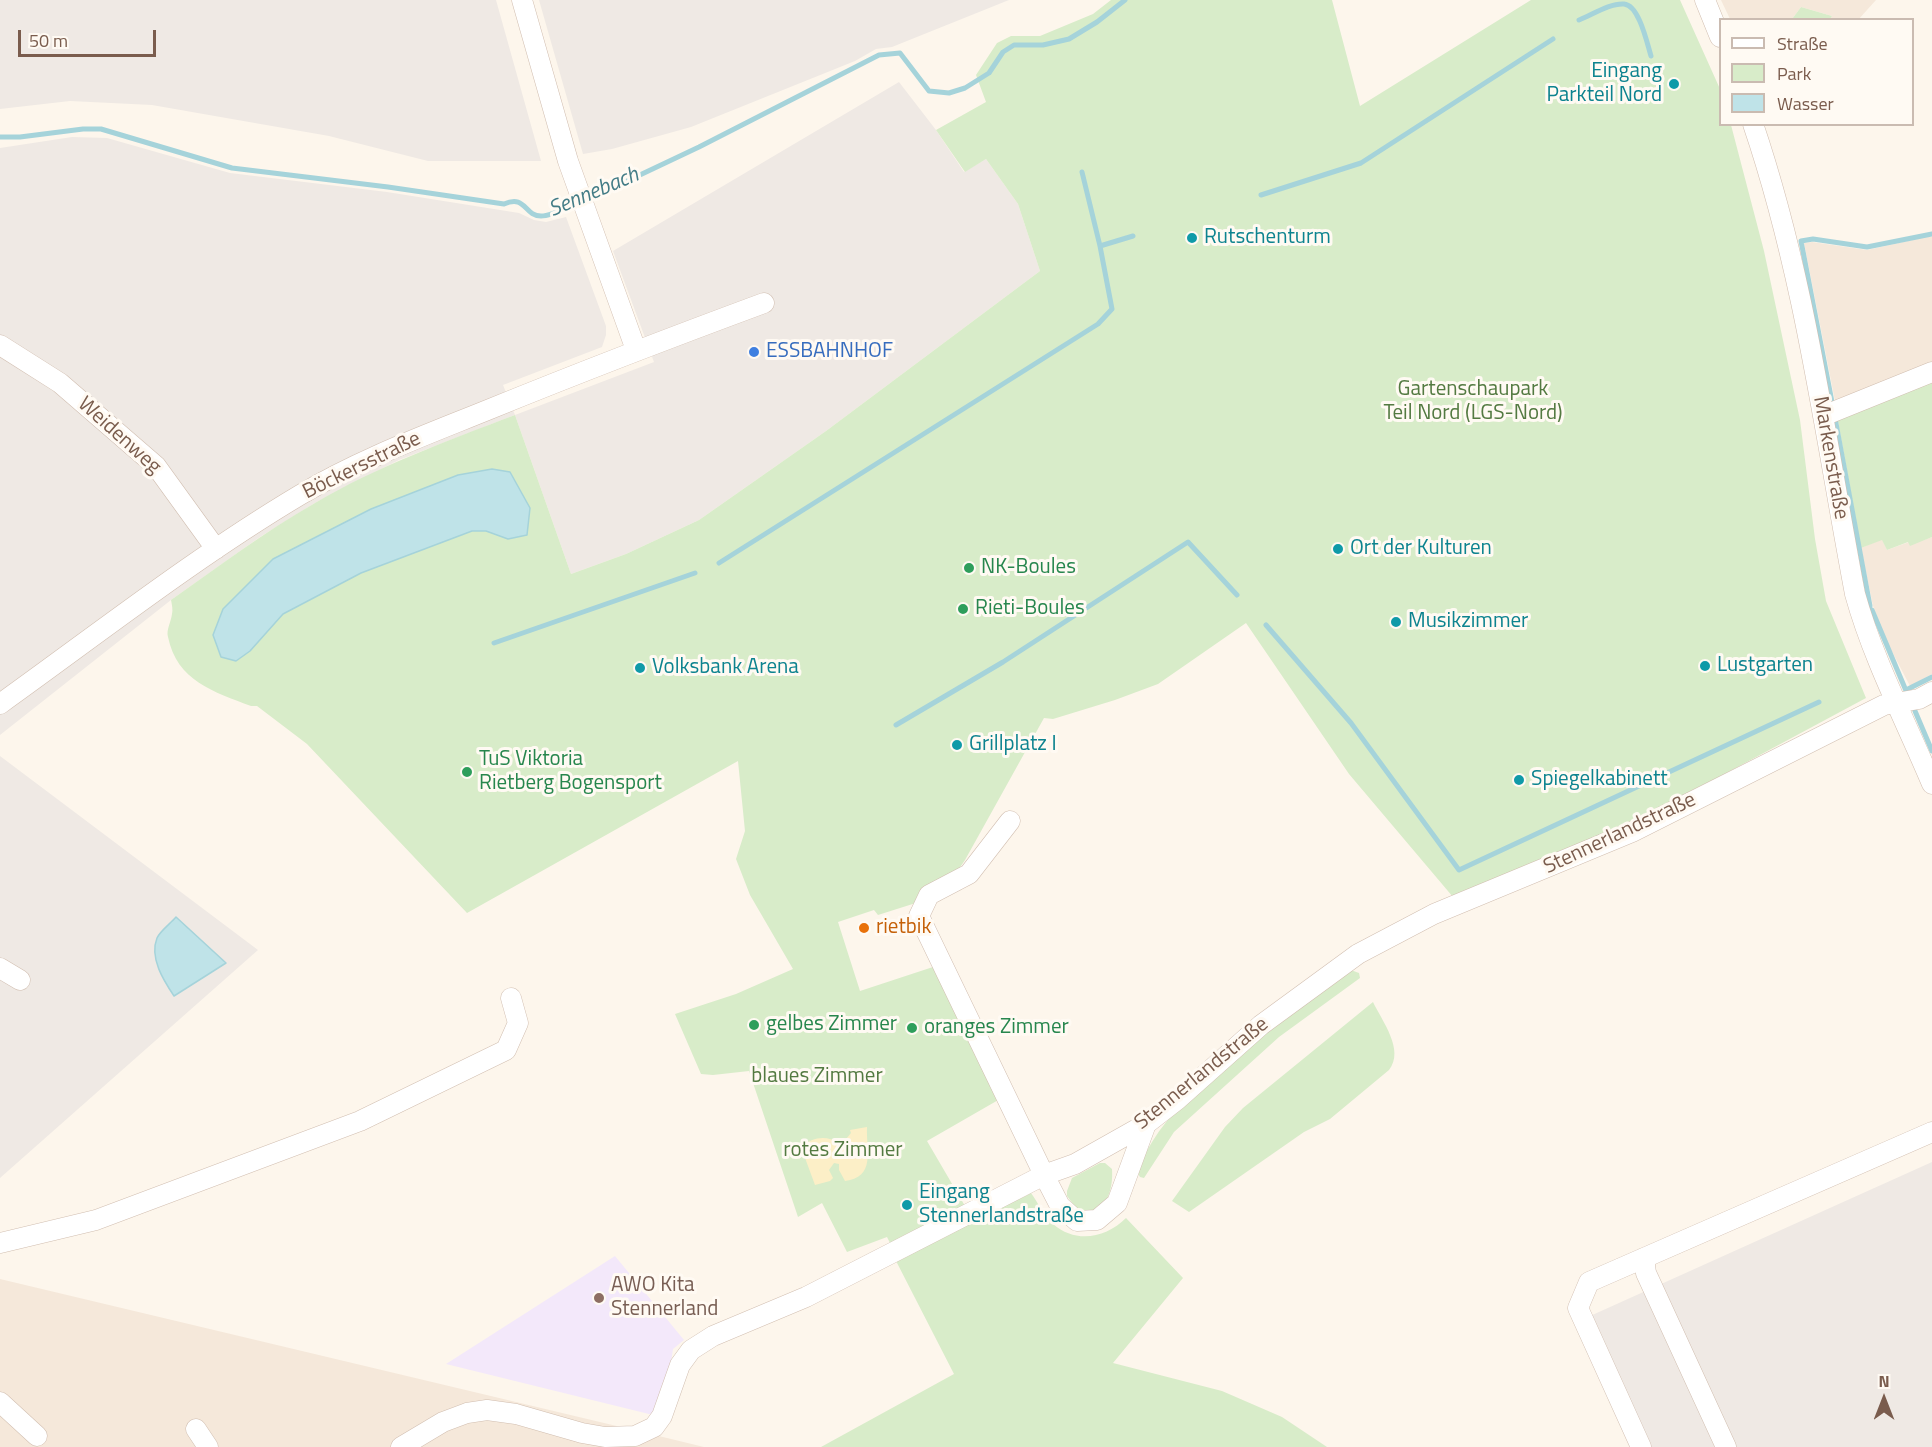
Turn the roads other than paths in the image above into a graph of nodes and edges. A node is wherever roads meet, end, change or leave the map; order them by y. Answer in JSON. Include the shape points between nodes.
{"nodes":[{"id":1,"x":522,"y":0,"type":"edge"},
{"id":2,"x":1705,"y":0,"type":"edge"},
{"id":3,"x":1719,"y":35,"type":"edge"},
{"id":4,"x":1754,"y":126,"type":"edge"},
{"id":5,"x":764,"y":303,"type":"dead end"},
{"id":6,"x":0,"y":345,"type":"edge"},
{"id":7,"x":636,"y":350,"type":"junction"},
{"id":8,"x":1932,"y":372,"type":"edge"},
{"id":9,"x":1823,"y":416,"type":"junction"},
{"id":10,"x":216,"y":549,"type":"junction"},
{"id":11,"x":1932,"y":692,"type":"edge"},
{"id":12,"x":1897,"y":702,"type":"junction"},
{"id":13,"x":0,"y":704,"type":"edge"},
{"id":14,"x":1932,"y":784,"type":"edge"},
{"id":15,"x":1010,"y":821,"type":"dead end"},
{"id":16,"x":0,"y":968,"type":"edge"},
{"id":17,"x":20,"y":980,"type":"dead end"},
{"id":18,"x":511,"y":998,"type":"dead end"},
{"id":19,"x":1146,"y":1124,"type":"junction"},
{"id":20,"x":1932,"y":1132,"type":"edge"},
{"id":21,"x":1044,"y":1175,"type":"junction"},
{"id":22,"x":0,"y":1243,"type":"edge"},
{"id":23,"x":1644,"y":1258,"type":"junction"},
{"id":24,"x":0,"y":1402,"type":"edge"},
{"id":25,"x":196,"y":1429,"type":"dead end"},
{"id":26,"x":37,"y":1436,"type":"dead end"},
{"id":27,"x":605,"y":1442,"type":"edge"},
{"id":28,"x":208,"y":1447,"type":"edge"},
{"id":29,"x":400,"y":1447,"type":"edge"},
{"id":30,"x":1641,"y":1447,"type":"edge"},
{"id":31,"x":1726,"y":1447,"type":"edge"}],
"edges":[{"from":1,"to":7,"type":"street","via":[[568,161]]},
{"from":2,"to":3,"type":"street"},
{"from":4,"to":9,"type":"street","name":"Markenstraße","via":[[1789,248]]},
{"from":5,"to":7,"type":"street","name":"Böckersstraße"},
{"from":6,"to":10,"type":"street","name":"Weidenweg","via":[[60,383],[156,466]]},
{"from":7,"to":10,"type":"street","name":"Böckersstraße","via":[[369,459],[302,494]]},
{"from":8,"to":9,"type":"street"},
{"from":9,"to":12,"type":"street","name":"Markenstraße","via":[[1855,594]]},
{"from":10,"to":13,"type":"street","name":"Böckersstraße"},
{"from":11,"to":12,"type":"street","name":"Stennerlandstraße","via":[[1919,699]]},
{"from":12,"to":14,"type":"street","name":"Markenstraße"},
{"from":12,"to":19,"type":"street","name":"Stennerlandstraße","via":[[1632,831],[1434,914],[1358,954],[1261,1025]]},
{"from":15,"to":21,"type":"street","via":[[969,874],[929,895],[919,916]]},
{"from":16,"to":17,"type":"street"},
{"from":18,"to":22,"type":"street","via":[[518,1023],[506,1050],[360,1121],[96,1220]]},
{"from":19,"to":21,"type":"street","name":"Stennerlandstraße","via":[[1075,1164]]},
{"from":19,"to":21,"type":"street","via":[[1117,1203],[1097,1220],[1077,1221],[1060,1206]]},
{"from":20,"to":23,"type":"street"},
{"from":21,"to":27,"type":"street","name":"Stennerlandstraße","via":[[806,1297],[713,1336],[691,1350],[680,1365],[662,1416],[654,1427],[635,1436]]},
{"from":23,"to":30,"type":"street","via":[[1589,1282],[1578,1308]]},
{"from":23,"to":31,"type":"street","via":[[1646,1273]]},
{"from":24,"to":26,"type":"street"},
{"from":25,"to":28,"type":"street"},
{"from":27,"to":29,"type":"street","name":"Stennerlandstraße","via":[[516,1414],[488,1410],[443,1422]]}]}
